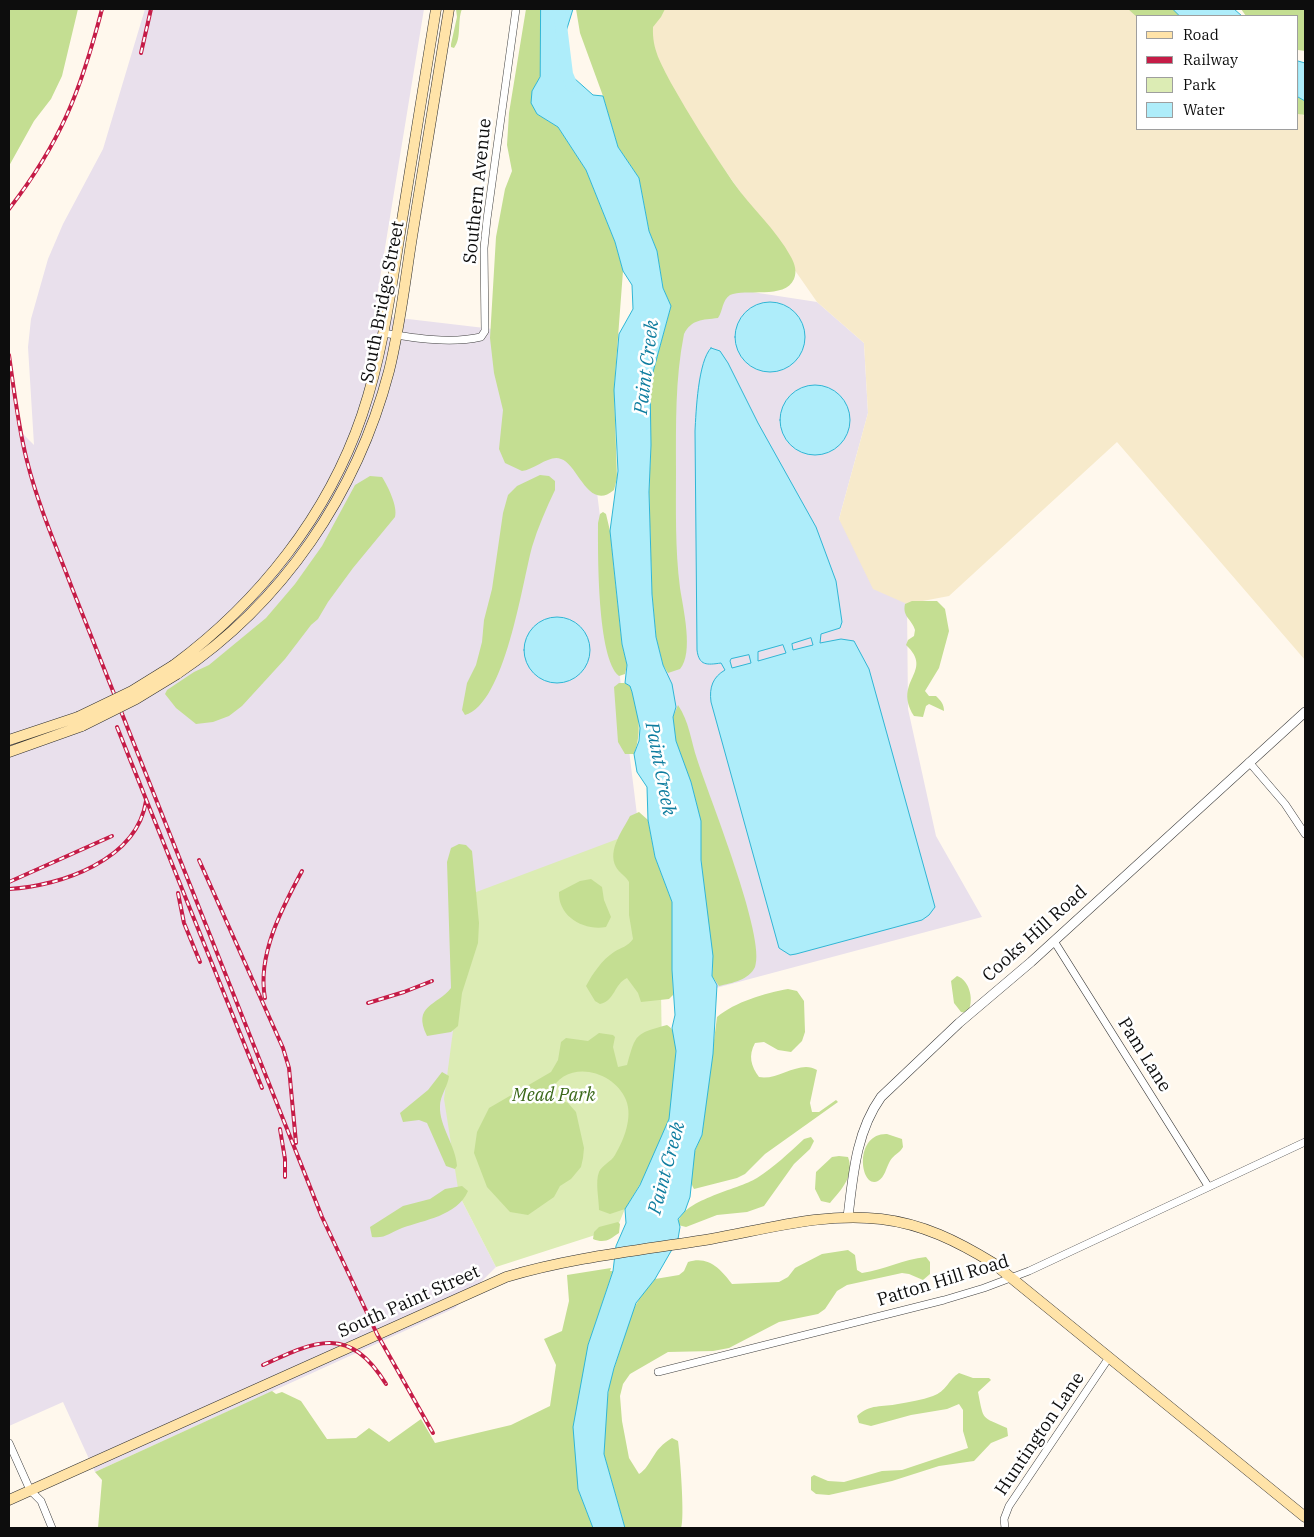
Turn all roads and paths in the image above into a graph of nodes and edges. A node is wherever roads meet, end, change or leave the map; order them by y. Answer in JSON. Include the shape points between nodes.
{"nodes":[{"id":1,"x":436,"y":9,"type":"edge"},
{"id":2,"x":449,"y":9,"type":"edge"},
{"id":3,"x":516,"y":9,"type":"edge"},
{"id":4,"x":383,"y":332,"type":"junction"},
{"id":5,"x":397,"y":335,"type":"junction"},
{"id":6,"x":176,"y":670,"type":"junction"},
{"id":7,"x":1305,"y":712,"type":"edge"},
{"id":8,"x":80,"y":722,"type":"junction"},
{"id":9,"x":9,"y":740,"type":"edge"},
{"id":10,"x":9,"y":752,"type":"edge"},
{"id":11,"x":1249,"y":762,"type":"junction"},
{"id":12,"x":1305,"y":834,"type":"edge"},
{"id":13,"x":1054,"y":941,"type":"junction"},
{"id":14,"x":1305,"y":1142,"type":"edge"},
{"id":15,"x":1208,"y":1186,"type":"junction"},
{"id":16,"x":848,"y":1217,"type":"junction"},
{"id":17,"x":1009,"y":1277,"type":"junction"},
{"id":18,"x":1108,"y":1359,"type":"junction"},
{"id":19,"x":658,"y":1372,"type":"dead end"},
{"id":20,"x":9,"y":1443,"type":"edge"},
{"id":21,"x":30,"y":1490,"type":"junction"},
{"id":22,"x":9,"y":1500,"type":"edge"},
{"id":23,"x":1305,"y":1517,"type":"edge"},
{"id":24,"x":52,"y":1528,"type":"edge"},
{"id":25,"x":1005,"y":1528,"type":"edge"}],
"edges":[{"from":1,"to":4,"type":"main road","name":"South Bridge Street"},
{"from":2,"to":5,"type":"main road","name":"South Bridge Street"},
{"from":3,"to":5,"type":"street","name":"Southern Avenue","via":[[484,248],[484,331],[481,337],[472,339]]},
{"from":4,"to":5,"type":"street","name":"Southern Avenue"},
{"from":4,"to":6,"type":"main road","name":"South Bridge Street","via":[[359,423],[340,468],[314,515],[278,566],[246,602]]},
{"from":5,"to":6,"type":"main road","name":"South Bridge Street","via":[[379,406],[364,444],[350,478],[320,529],[289,573],[259,606],[233,631]]},
{"from":6,"to":8,"type":"main road","name":"South Bridge Street","bridge":true},
{"from":7,"to":11,"type":"street","name":"Cooks Hill Road"},
{"from":8,"to":9,"type":"main road","name":"South Bridge Street"},
{"from":8,"to":10,"type":"main road","name":"South Bridge Street"},
{"from":11,"to":12,"type":"street","via":[[1285,804]]},
{"from":11,"to":13,"type":"street","name":"Cooks Hill Road"},
{"from":13,"to":15,"type":"street","name":"Pam Lane"},
{"from":13,"to":16,"type":"street","name":"Cooks Hill Road","via":[[959,1022],[881,1096],[860,1138]]},
{"from":14,"to":15,"type":"street","name":"Patton Hill Road"},
{"from":15,"to":17,"type":"street","name":"Patton Hill Road","via":[[1029,1271]]},
{"from":16,"to":17,"type":"main road","name":"South Paint Street","via":[[897,1221],[946,1236],[993,1263]]},
{"from":16,"to":21,"type":"main road","name":"South Paint Street","via":[[588,1258],[528,1270],[494,1281]]},
{"from":17,"to":18,"type":"main road","name":"South Paint Street"},
{"from":17,"to":19,"type":"street","name":"Patton Hill Road","via":[[944,1300]]},
{"from":18,"to":23,"type":"main road","name":"South Paint Street"},
{"from":18,"to":25,"type":"street","name":"Huntington Lane","via":[[1009,1506],[1004,1519]]},
{"from":20,"to":21,"type":"street"},
{"from":21,"to":22,"type":"main road","name":"South Paint Street"},
{"from":21,"to":24,"type":"street","via":[[41,1501]]}]}
